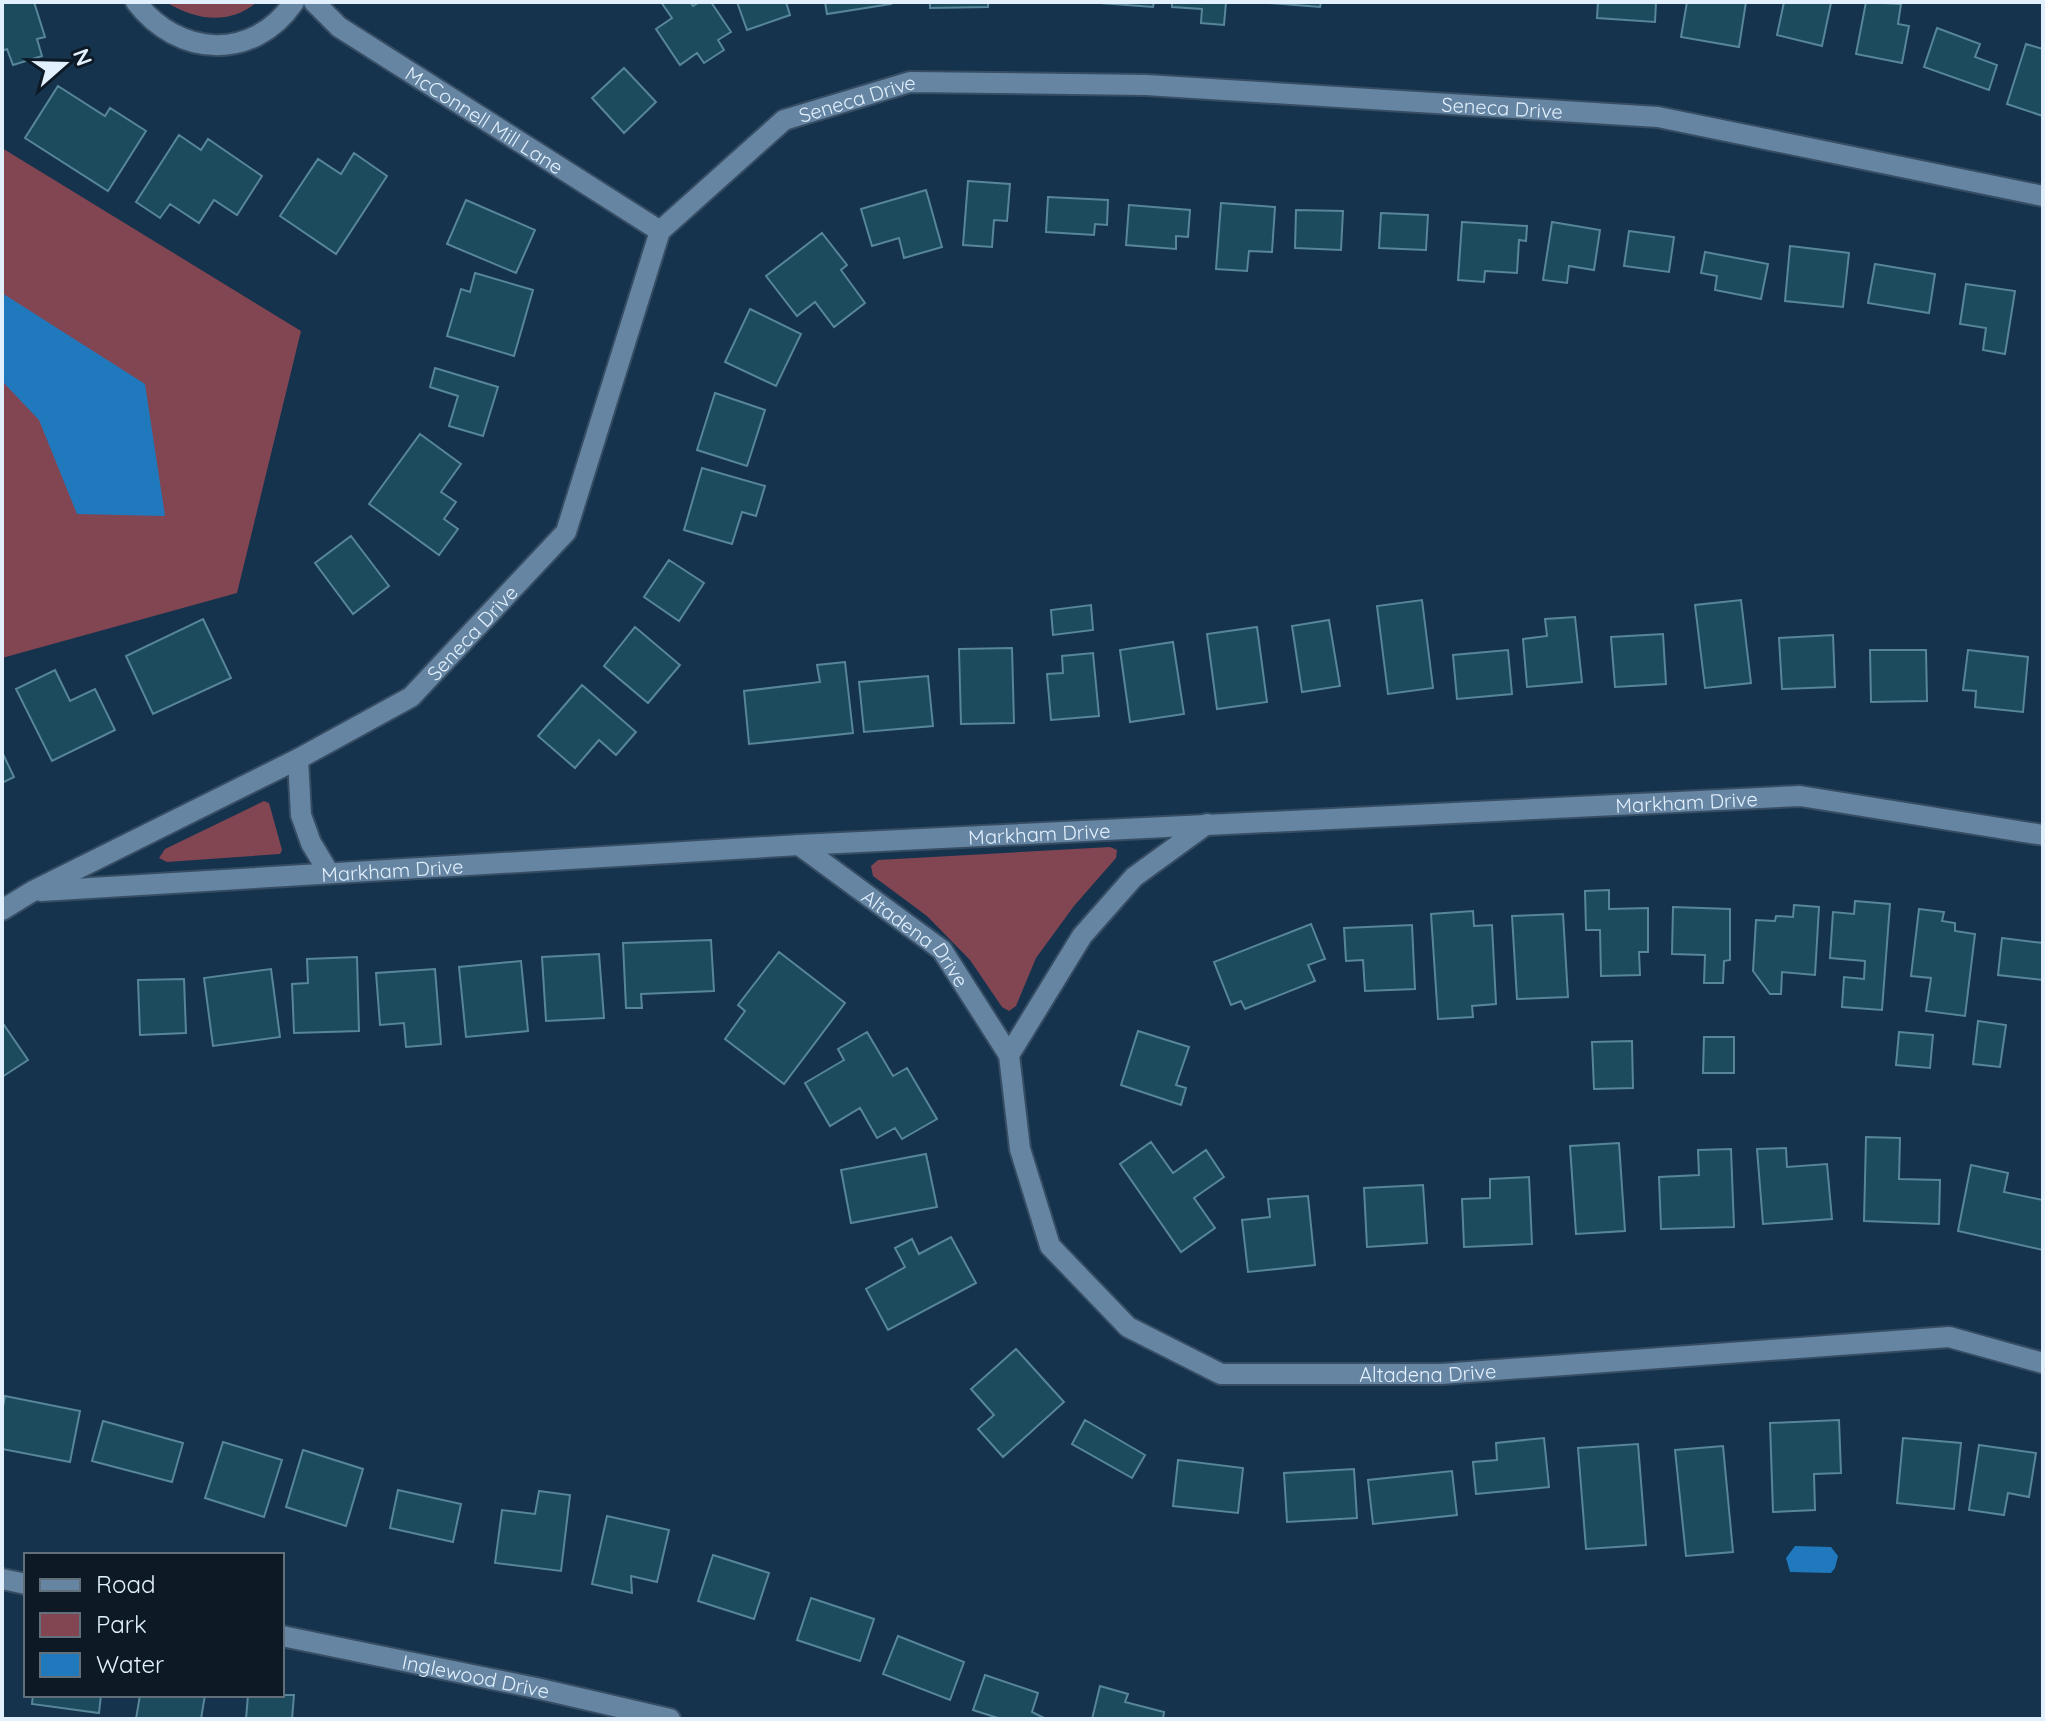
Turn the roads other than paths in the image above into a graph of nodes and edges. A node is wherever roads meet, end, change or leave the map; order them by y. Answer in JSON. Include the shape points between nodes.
{"nodes":[{"id":1,"x":136,"y":2,"type":"edge"},
{"id":2,"x":294,"y":2,"type":"edge"},
{"id":3,"x":314,"y":2,"type":"edge"},
{"id":4,"x":2043,"y":196,"type":"edge"},
{"id":5,"x":660,"y":231,"type":"junction"},
{"id":6,"x":298,"y":759,"type":"junction"},
{"id":7,"x":1207,"y":824,"type":"junction"},
{"id":8,"x":2043,"y":835,"type":"edge"},
{"id":9,"x":799,"y":845,"type":"junction"},
{"id":10,"x":329,"y":873,"type":"junction"},
{"id":11,"x":33,"y":891,"type":"junction"},
{"id":12,"x":2,"y":910,"type":"edge"},
{"id":13,"x":1009,"y":1055,"type":"junction"},
{"id":14,"x":2043,"y":1363,"type":"edge"},
{"id":15,"x":2,"y":1579,"type":"edge"},
{"id":16,"x":24,"y":1584,"type":"edge"},
{"id":17,"x":284,"y":1636,"type":"edge"},
{"id":18,"x":670,"y":1719,"type":"edge"}],
"edges":[{"from":1,"to":2,"type":"street","via":[[149,19],[176,37],[207,46],[257,36],[284,17]]},
{"from":3,"to":5,"type":"street","name":"McConnell Mill Lane","via":[[339,27]]},
{"from":4,"to":5,"type":"street","name":"Seneca Drive","via":[[1658,117],[1146,85],[910,82],[784,120]]},
{"from":5,"to":6,"type":"street","name":"Seneca Drive","via":[[566,532],[411,697]]},
{"from":6,"to":10,"type":"street","via":[[301,815]]},
{"from":6,"to":11,"type":"street","name":"Seneca Drive"},
{"from":7,"to":8,"type":"street","name":"Markham Drive","via":[[1800,796]]},
{"from":7,"to":9,"type":"street","name":"Markham Drive"},
{"from":7,"to":13,"type":"street","via":[[1134,877],[1082,936]]},
{"from":9,"to":10,"type":"street","name":"Markham Drive"},
{"from":9,"to":13,"type":"street","name":"Altadena Drive","via":[[942,950]]},
{"from":10,"to":11,"type":"street","name":"Markham Drive"},
{"from":11,"to":12,"type":"street","name":"Seneca Drive"},
{"from":13,"to":14,"type":"street","name":"Altadena Drive","via":[[1020,1149],[1050,1246],[1128,1327],[1221,1374],[1441,1374],[1949,1337]]},
{"from":15,"to":16,"type":"street"},
{"from":17,"to":18,"type":"street","name":"Inglewood Drive"}]}
